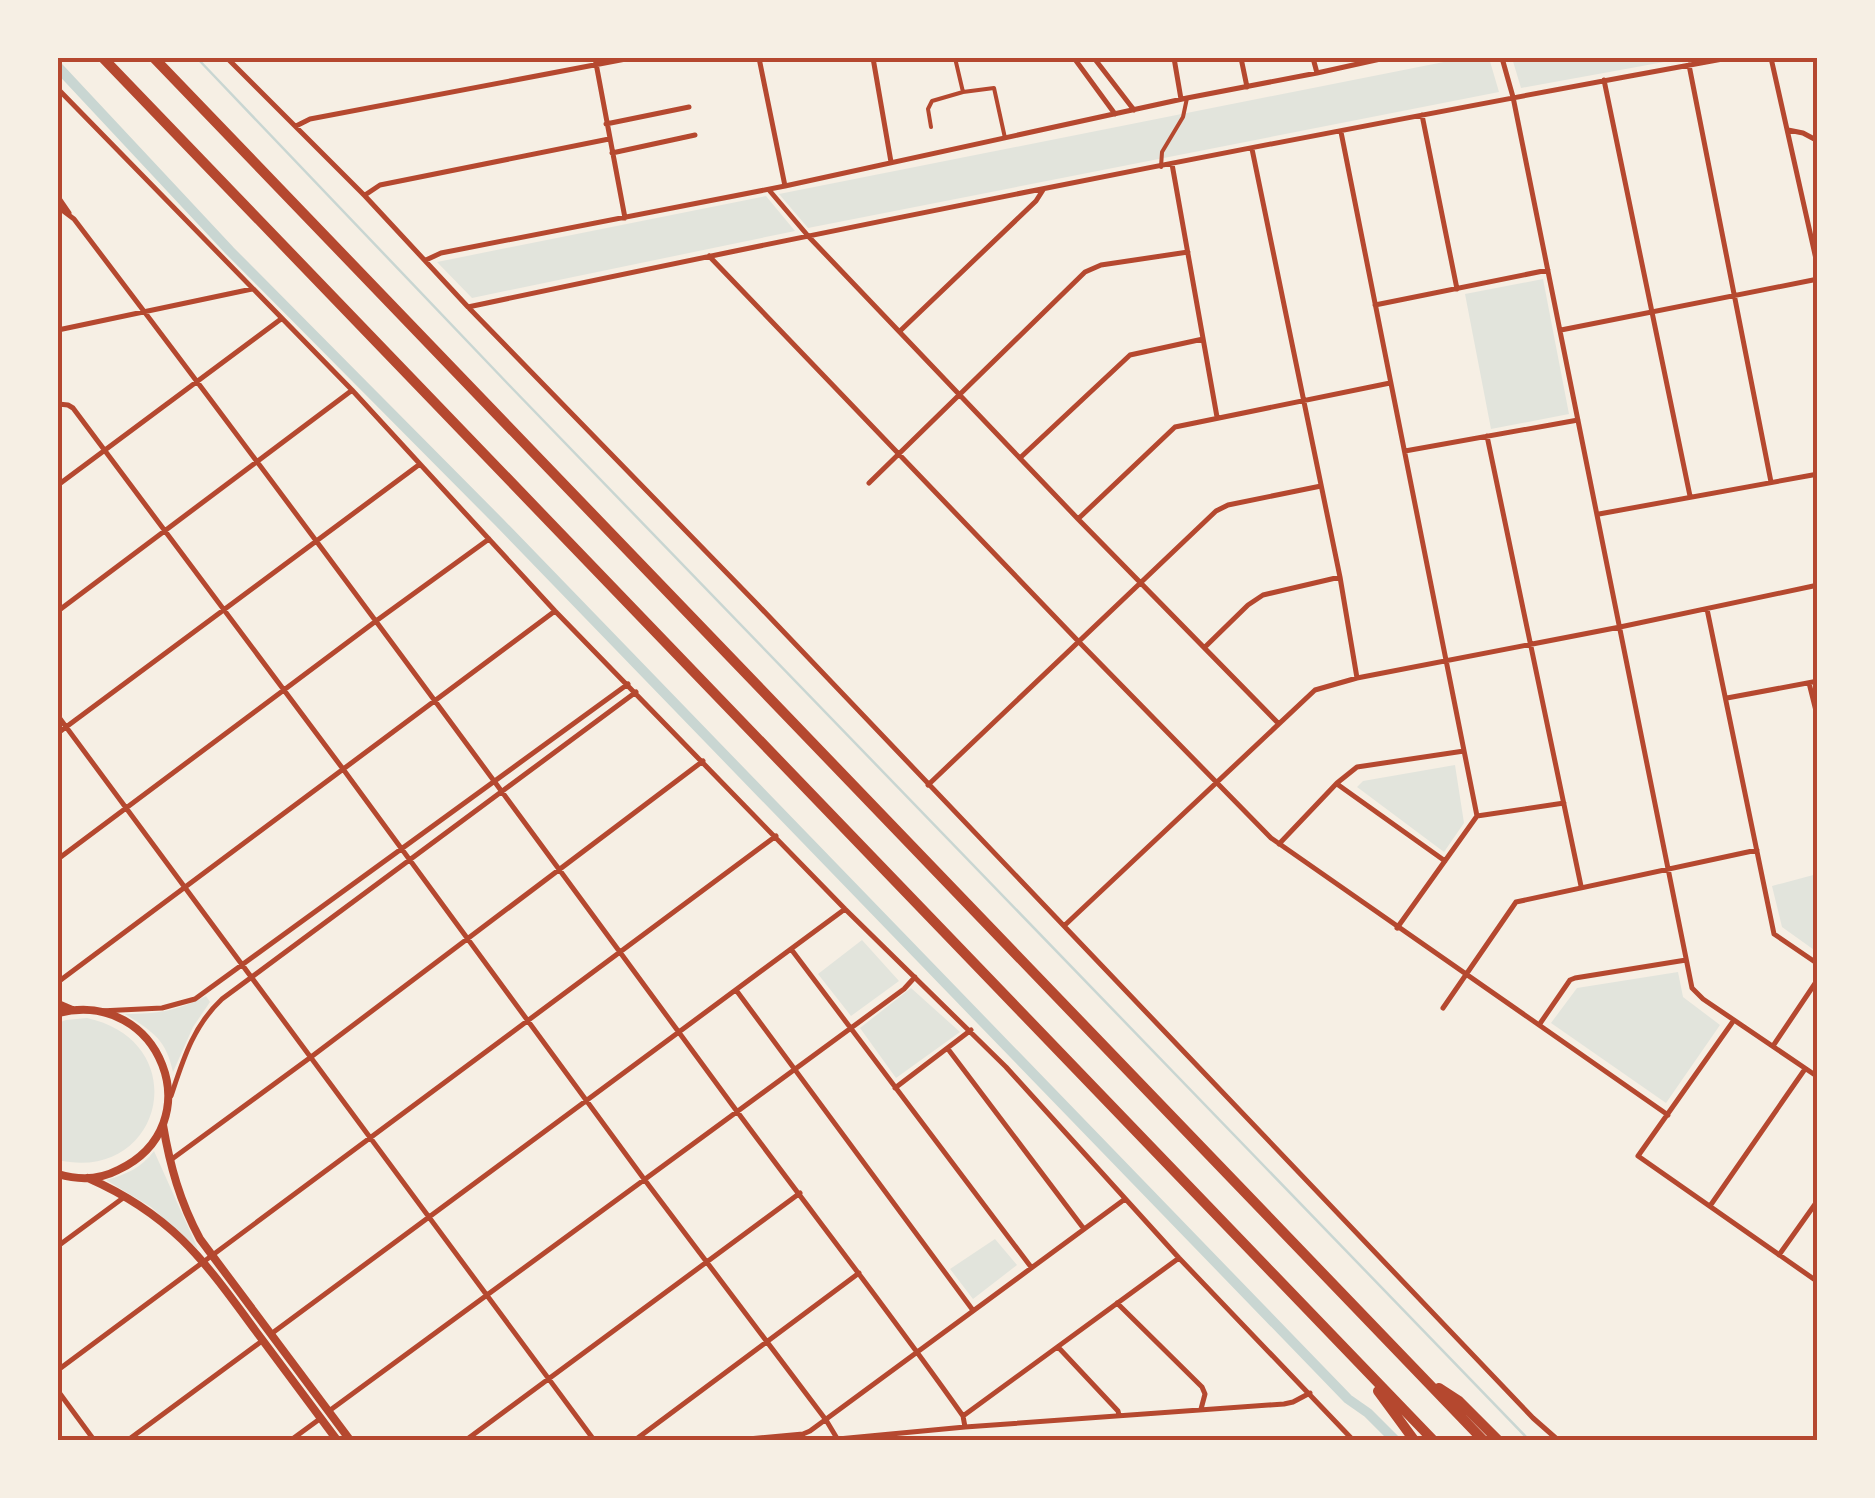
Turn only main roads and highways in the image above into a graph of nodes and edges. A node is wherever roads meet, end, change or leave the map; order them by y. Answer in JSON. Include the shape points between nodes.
{"nodes":[{"id":1,"x":103,"y":58,"type":"edge"},
{"id":2,"x":154,"y":58,"type":"edge"},
{"id":3,"x":1358,"y":1362,"type":"junction"},
{"id":4,"x":1424,"y":1379,"type":"junction"},
{"id":5,"x":1414,"y":1440,"type":"edge"},
{"id":6,"x":1433,"y":1440,"type":"edge"},
{"id":7,"x":1483,"y":1440,"type":"edge"},
{"id":8,"x":1498,"y":1440,"type":"edge"}],
"edges":[{"from":1,"to":3,"type":"highway"},
{"from":2,"to":4,"type":"highway"},
{"from":3,"to":5,"type":"highway"},
{"from":3,"to":6,"type":"highway"},
{"from":4,"to":7,"type":"highway"},
{"from":4,"to":8,"type":"highway"}]}
